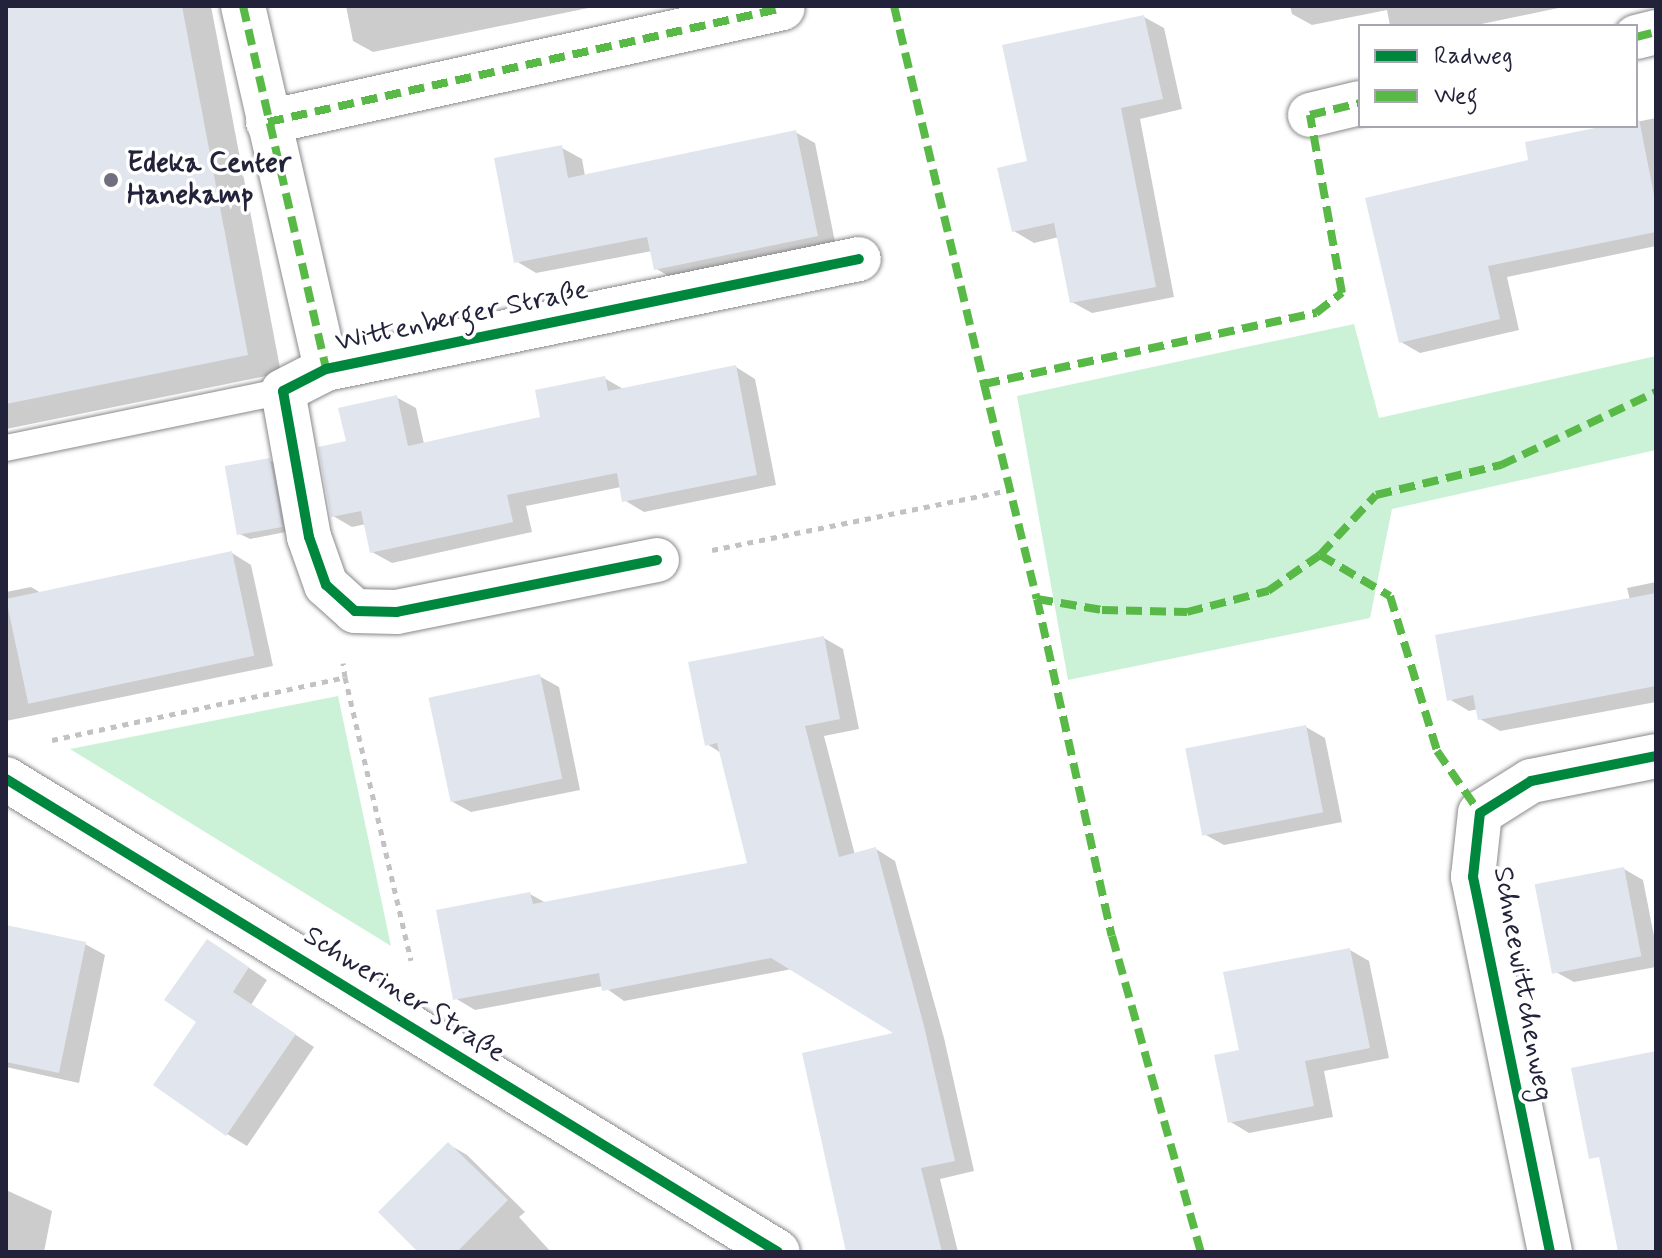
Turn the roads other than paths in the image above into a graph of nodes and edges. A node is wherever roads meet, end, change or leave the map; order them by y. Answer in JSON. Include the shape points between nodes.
{"nodes":[{"id":1,"x":243,"y":6,"type":"edge"},
{"id":2,"x":783,"y":8,"type":"dead end"},
{"id":3,"x":1358,"y":103,"type":"edge"},
{"id":4,"x":1310,"y":115,"type":"dead end"},
{"id":5,"x":268,"y":122,"type":"junction"},
{"id":6,"x":859,"y":259,"type":"dead end"},
{"id":7,"x":326,"y":369,"type":"junction"},
{"id":8,"x":283,"y":391,"type":"junction"},
{"id":9,"x":6,"y":448,"type":"edge"},
{"id":10,"x":657,"y":560,"type":"road end"},
{"id":11,"x":1656,"y":756,"type":"edge"},
{"id":12,"x":6,"y":779,"type":"edge"},
{"id":13,"x":778,"y":1252,"type":"edge"},
{"id":14,"x":1550,"y":1252,"type":"edge"}],
"edges":[{"from":1,"to":5,"type":"street","name":"Wittenberger Straße"},
{"from":2,"to":5,"type":"street"},
{"from":3,"to":4,"type":"street"},
{"from":5,"to":7,"type":"street","name":"Wittenberger Straße"},
{"from":6,"to":7,"type":"street","name":"Wittenberger Straße"},
{"from":7,"to":8,"type":"street","name":"Wittenberger Straße"},
{"from":8,"to":9,"type":"lane"},
{"from":8,"to":10,"type":"street","via":[[309,537],[326,585],[355,611],[397,612]]},
{"from":11,"to":14,"type":"street","name":"Schneewittchenweg","via":[[1531,781],[1480,813],[1473,877]]},
{"from":12,"to":13,"type":"street","name":"Schweriner Straße"}]}
